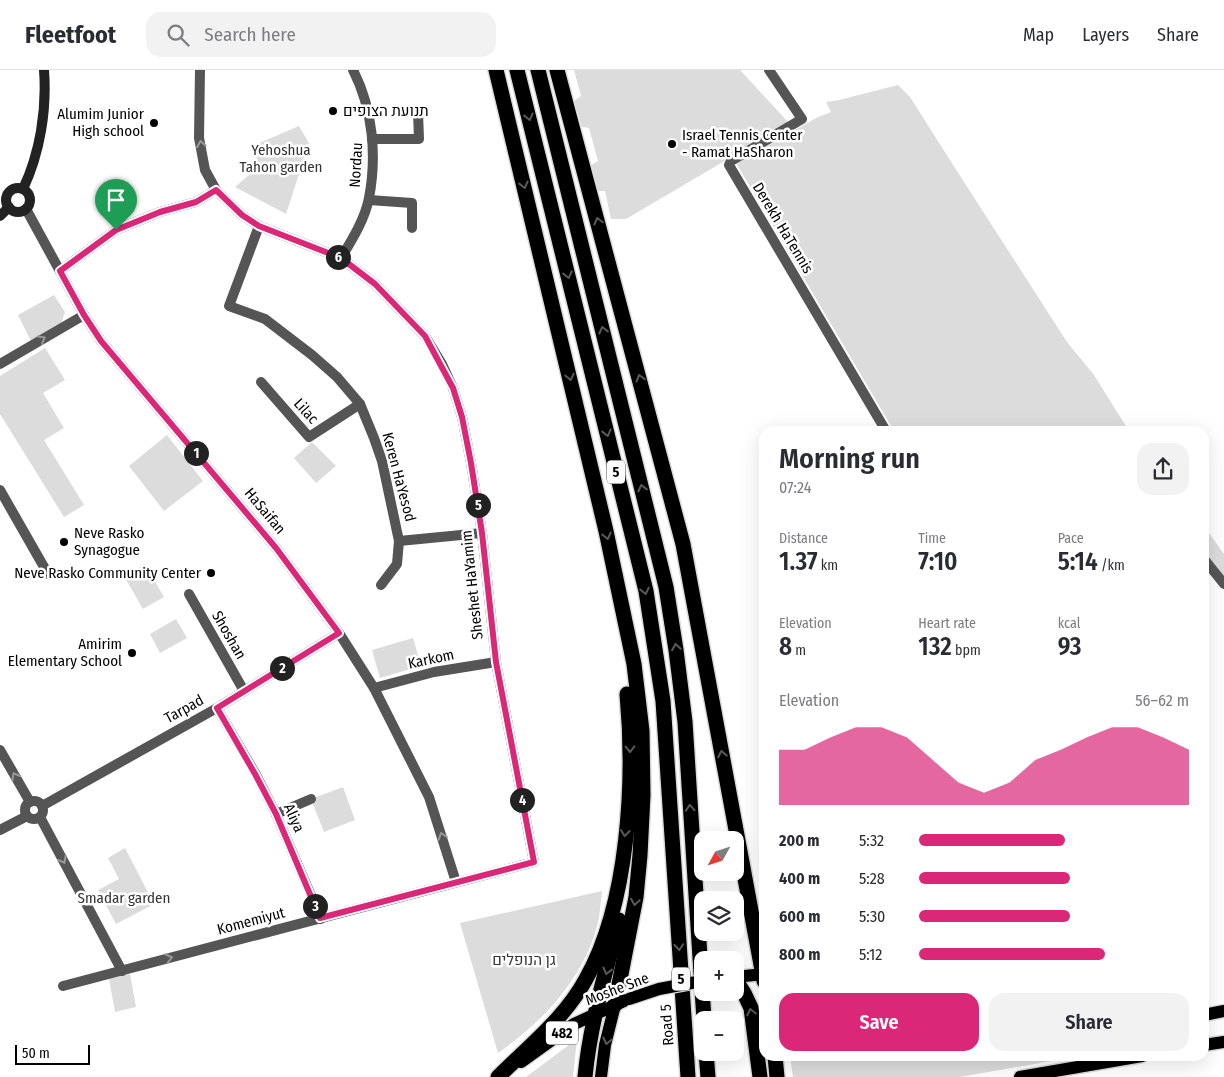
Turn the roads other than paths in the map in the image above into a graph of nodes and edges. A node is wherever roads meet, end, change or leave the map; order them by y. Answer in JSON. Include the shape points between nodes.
{"nodes":[{"id":1,"x":44,"y":70,"type":"edge"},
{"id":2,"x":200,"y":70,"type":"edge"},
{"id":3,"x":353,"y":70,"type":"edge"},
{"id":4,"x":496,"y":70,"type":"edge"},
{"id":5,"x":517,"y":70,"type":"edge"},
{"id":6,"x":538,"y":70,"type":"edge"},
{"id":7,"x":557,"y":70,"type":"edge"},
{"id":8,"x":769,"y":70,"type":"edge"},
{"id":9,"x":418,"y":114,"type":"dead end"},
{"id":10,"x":372,"y":139,"type":"junction"},
{"id":11,"x":23,"y":189,"type":"junction"},
{"id":12,"x":216,"y":190,"type":"junction"},
{"id":13,"x":369,"y":200,"type":"junction"},
{"id":14,"x":9,"y":208,"type":"junction"},
{"id":15,"x":26,"y":209,"type":"junction"},
{"id":16,"x":0,"y":216,"type":"edge"},
{"id":17,"x":259,"y":226,"type":"junction"},
{"id":18,"x":412,"y":228,"type":"dead end"},
{"id":19,"x":341,"y":258,"type":"junction"},
{"id":20,"x":60,"y":271,"type":"junction"},
{"id":21,"x":84,"y":315,"type":"junction"},
{"id":22,"x":0,"y":364,"type":"edge"},
{"id":23,"x":261,"y":382,"type":"dead end"},
{"id":24,"x":360,"y":404,"type":"junction"},
{"id":25,"x":883,"y":426,"type":"edge"},
{"id":26,"x":0,"y":490,"type":"edge"},
{"id":27,"x":482,"y":533,"type":"junction"},
{"id":28,"x":399,"y":541,"type":"junction"},
{"id":29,"x":1209,"y":565,"type":"edge"},
{"id":30,"x":48,"y":574,"type":"dead end"},
{"id":31,"x":616,"y":578,"type":"junction"},
{"id":32,"x":1224,"y":584,"type":"edge"},
{"id":33,"x":381,"y":585,"type":"dead end"},
{"id":34,"x":188,"y":594,"type":"dead end"},
{"id":35,"x":339,"y":633,"type":"junction"},
{"id":36,"x":496,"y":662,"type":"junction"},
{"id":37,"x":374,"y":688,"type":"junction"},
{"id":38,"x":244,"y":691,"type":"junction"},
{"id":39,"x":217,"y":708,"type":"junction"},
{"id":40,"x":0,"y":750,"type":"edge"},
{"id":41,"x":311,"y":799,"type":"dead end"},
{"id":42,"x":30,"y":802,"type":"junction"},
{"id":43,"x":42,"y":806,"type":"junction"},
{"id":44,"x":276,"y":814,"type":"junction"},
{"id":45,"x":27,"y":816,"type":"junction"},
{"id":46,"x":40,"y":817,"type":"junction"},
{"id":47,"x":0,"y":830,"type":"edge"},
{"id":48,"x":534,"y":862,"type":"joint"},
{"id":49,"x":622,"y":871,"type":"junction"},
{"id":50,"x":745,"y":878,"type":"junction"},
{"id":51,"x":456,"y":882,"type":"junction"},
{"id":52,"x":759,"y":907,"type":"edge"},
{"id":53,"x":320,"y":918,"type":"junction"},
{"id":54,"x":759,"y":954,"type":"edge"},
{"id":55,"x":122,"y":971,"type":"junction"},
{"id":56,"x":759,"y":976,"type":"edge"},
{"id":57,"x":744,"y":977,"type":"edge"},
{"id":58,"x":694,"y":982,"type":"edge"},
{"id":59,"x":63,"y":986,"type":"dead end"},
{"id":60,"x":744,"y":993,"type":"edge"},
{"id":61,"x":622,"y":1002,"type":"junction"},
{"id":62,"x":703,"y":1011,"type":"edge"},
{"id":63,"x":1224,"y":1011,"type":"edge"},
{"id":64,"x":597,"y":1013,"type":"junction"},
{"id":65,"x":1209,"y":1014,"type":"edge"},
{"id":66,"x":1224,"y":1042,"type":"edge"},
{"id":67,"x":1209,"y":1044,"type":"edge"},
{"id":68,"x":707,"y":1061,"type":"edge"},
{"id":69,"x":775,"y":1061,"type":"edge"},
{"id":70,"x":1114,"y":1061,"type":"edge"},
{"id":71,"x":1032,"y":1076,"type":"edge"},
{"id":72,"x":499,"y":1077,"type":"edge"},
{"id":73,"x":585,"y":1077,"type":"edge"},
{"id":74,"x":601,"y":1077,"type":"edge"},
{"id":75,"x":688,"y":1077,"type":"edge"},
{"id":76,"x":708,"y":1077,"type":"edge"},
{"id":77,"x":760,"y":1077,"type":"edge"},
{"id":78,"x":777,"y":1077,"type":"edge"},
{"id":79,"x":1020,"y":1077,"type":"edge"}],
"edges":[{"from":1,"to":11,"type":"street","via":[[46,97],[38,146]]},
{"from":12,"to":2,"type":"street","name":"Sheshet HaYamim","one_way":true,"via":[[205,170],[200,138]]},
{"from":3,"to":10,"type":"street","name":"Nordau","via":[[363,94]]},
{"from":4,"to":31,"type":"highway","one_way":true},
{"from":5,"to":75,"type":"highway","name":"Road 5","number":"5","one_way":true,"via":[[646,591],[655,643],[663,701]]},
{"from":62,"to":6,"type":"highway","number":"5","one_way":true,"via":[[685,722],[666,587]]},
{"from":50,"to":7,"type":"highway","one_way":true,"via":[[683,544]]},
{"from":8,"to":25,"type":"street","name":"Derekh HaTennis","via":[[802,119],[731,161],[729,167]]},
{"from":9,"to":10,"type":"street","via":[[419,139]]},
{"from":10,"to":13,"type":"street","name":"Nordau"},
{"from":11,"to":14,"type":"street","via":[[15,188],[8,194]]},
{"from":11,"to":15,"type":"street","via":[[30,198]]},
{"from":12,"to":17,"type":"street","name":"Sheshet HaYamim"},
{"from":12,"to":20,"type":"street","via":[[196,202],[116,230]]},
{"from":13,"to":18,"type":"street","via":[[412,203]]},
{"from":13,"to":19,"type":"street","name":"Nordau"},
{"from":14,"to":15,"type":"street","via":[[16,212]]},
{"from":14,"to":16,"type":"street"},
{"from":15,"to":20,"type":"street","name":"HaSaifan"},
{"from":17,"to":19,"type":"street","name":"Sheshet HaYamim"},
{"from":17,"to":24,"type":"street","name":"Keren HaYesod","via":[[229,306],[265,319],[337,377]]},
{"from":19,"to":27,"type":"street","name":"Sheshet HaYamim","via":[[375,284],[425,336],[442,364],[462,417]]},
{"from":20,"to":21,"type":"street","name":"HaSaifan"},
{"from":22,"to":21,"type":"street","one_way":true},
{"from":21,"to":35,"type":"street","name":"HaSaifan","via":[[101,341],[276,548]]},
{"from":23,"to":24,"type":"street","name":"Lilac","via":[[309,437]]},
{"from":24,"to":28,"type":"street","name":"Keren HaYesod","via":[[382,461]]},
{"from":26,"to":30,"type":"street"},
{"from":27,"to":28,"type":"street","name":"Keren HaYesod"},
{"from":27,"to":36,"type":"street","name":"Sheshet HaYamim"},
{"from":28,"to":33,"type":"street","name":"Keren HaYesod","via":[[397,564]]},
{"from":29,"to":32,"type":"street"},
{"from":31,"to":49,"type":"highway","one_way":true,"via":[[629,717],[630,785]]},
{"from":31,"to":61,"type":"highway","one_way":true,"via":[[634,664],[642,731],[643,794],[636,897]]},
{"from":34,"to":38,"type":"street","name":"Shoshan"},
{"from":35,"to":37,"type":"street","name":"HaSaifan"},
{"from":35,"to":38,"type":"street","name":"Tarpad"},
{"from":36,"to":37,"type":"street","name":"Karkom","via":[[434,672]]},
{"from":36,"to":48,"type":"street","name":"Sheshet HaYamim"},
{"from":51,"to":37,"type":"street","name":"HaSaifan","one_way":true,"via":[[429,798]]},
{"from":38,"to":39,"type":"street","name":"Tarpad"},
{"from":39,"to":43,"type":"street","name":"Tarpad"},
{"from":39,"to":44,"type":"street","name":"Aliya"},
{"from":42,"to":40,"type":"street","one_way":true},
{"from":41,"to":44,"type":"street"},
{"from":42,"to":43,"type":"street","via":[[38,802]]},
{"from":42,"to":45,"type":"street","via":[[25,810]]},
{"from":43,"to":46,"type":"street"},
{"from":44,"to":53,"type":"street","name":"Aliya"},
{"from":45,"to":46,"type":"street","via":[[32,819]]},
{"from":45,"to":47,"type":"street"},
{"from":46,"to":55,"type":"street","one_way":true},
{"from":48,"to":51,"type":"street","name":"Komemiyut"},
{"from":49,"to":64,"type":"highway","one_way":true,"via":[[621,910]]},
{"from":49,"to":72,"type":"highway","via":[[613,913],[586,979],[557,1020]]},
{"from":50,"to":52,"type":"highway"},
{"from":50,"to":54,"type":"highway"},
{"from":51,"to":53,"type":"street","name":"Komemiyut"},
{"from":55,"to":53,"type":"street","name":"Komemiyut","one_way":true},
{"from":55,"to":59,"type":"street","name":"Komemiyut"},
{"from":56,"to":57,"type":"main road"},
{"from":58,"to":61,"type":"main road","name":"Moshe Sne","number":"482","bridge":true,"via":[[659,989]]},
{"from":77,"to":60,"type":"highway","one_way":true,"via":[[751,1008]]},
{"from":61,"to":64,"type":"main road","name":"Moshe Sne","number":"482"},
{"from":61,"to":74,"type":"main road","one_way":true,"via":[[605,1045]]},
{"from":63,"to":65,"type":"main road"},
{"from":64,"to":72,"type":"main road","name":"Moshe Sne","number":"482","via":[[574,1024]]},
{"from":64,"to":73,"type":"highway"},
{"from":66,"to":67,"type":"main road"},
{"from":68,"to":76,"type":"highway"},
{"from":69,"to":78,"type":"highway"},
{"from":70,"to":71,"type":"main road"},
{"from":71,"to":79,"type":"main road"}]}
